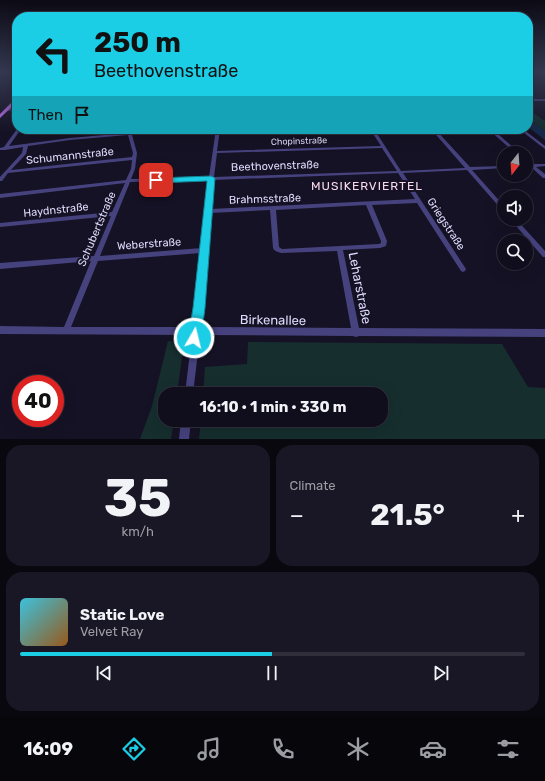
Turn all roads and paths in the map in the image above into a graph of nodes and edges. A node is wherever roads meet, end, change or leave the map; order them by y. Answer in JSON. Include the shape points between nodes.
{"nodes":[{"id":1,"x":533,"y":100,"type":"edge"},
{"id":2,"x":545,"y":100,"type":"edge"},
{"id":3,"x":12,"y":105,"type":"edge"},
{"id":4,"x":12,"y":109,"type":"edge"},
{"id":5,"x":6,"y":110,"type":"junction"},
{"id":6,"x":0,"y":117,"type":"edge"},
{"id":7,"x":16,"y":134,"type":"edge"},
{"id":8,"x":101,"y":134,"type":"edge"},
{"id":9,"x":130,"y":134,"type":"edge"},
{"id":10,"x":217,"y":134,"type":"edge"},
{"id":11,"x":375,"y":134,"type":"edge"},
{"id":12,"x":437,"y":134,"type":"edge"},
{"id":13,"x":496,"y":134,"type":"edge"},
{"id":14,"x":527,"y":134,"type":"edge"},
{"id":15,"x":26,"y":145,"type":"junction"},
{"id":16,"x":510,"y":146,"type":"edge"},
{"id":17,"x":384,"y":147,"type":"junction"},
{"id":18,"x":545,"y":148,"type":"edge"},
{"id":19,"x":0,"y":149,"type":"edge"},
{"id":20,"x":5,"y":149,"type":"junction"},
{"id":21,"x":215,"y":152,"type":"junction"},
{"id":22,"x":134,"y":158,"type":"junction"},
{"id":23,"x":545,"y":165,"type":"edge"},
{"id":24,"x":533,"y":166,"type":"edge"},
{"id":25,"x":497,"y":167,"type":"edge"},
{"id":26,"x":533,"y":167,"type":"edge"},
{"id":27,"x":468,"y":168,"type":"junction"},
{"id":28,"x":8,"y":172,"type":"junction"},
{"id":29,"x":400,"y":172,"type":"junction"},
{"id":30,"x":545,"y":177,"type":"edge"},
{"id":31,"x":211,"y":178,"type":"junction"},
{"id":32,"x":0,"y":180,"type":"edge"},
{"id":33,"x":128,"y":181,"type":"junction"},
{"id":34,"x":0,"y":196,"type":"edge"},
{"id":35,"x":419,"y":201,"type":"junction"},
{"id":36,"x":497,"y":201,"type":"edge"},
{"id":37,"x":369,"y":205,"type":"junction"},
{"id":38,"x":273,"y":208,"type":"junction"},
{"id":39,"x":208,"y":211,"type":"junction"},
{"id":40,"x":114,"y":214,"type":"junction"},
{"id":41,"x":0,"y":225,"type":"edge"},
{"id":42,"x":519,"y":226,"type":"edge"},
{"id":43,"x":340,"y":248,"type":"junction"},
{"id":44,"x":204,"y":250,"type":"junction"},
{"id":45,"x":545,"y":255,"type":"edge"},
{"id":46,"x":95,"y":258,"type":"junction"},
{"id":47,"x":0,"y":266,"type":"edge"},
{"id":48,"x":463,"y":269,"type":"dead end"},
{"id":49,"x":0,"y":330,"type":"edge"},
{"id":50,"x":66,"y":330,"type":"junction"},
{"id":51,"x":195,"y":331,"type":"junction"},
{"id":52,"x":356,"y":333,"type":"junction"},
{"id":53,"x":545,"y":333,"type":"edge"},
{"id":54,"x":190,"y":387,"type":"edge"},
{"id":55,"x":185,"y":427,"type":"edge"},
{"id":56,"x":184,"y":439,"type":"edge"}],
"edges":[{"from":1,"to":2,"type":"street"},
{"from":3,"to":5,"type":"main road"},
{"from":4,"to":5,"type":"street"},
{"from":5,"to":6,"type":"main road"},
{"from":7,"to":20,"type":"street"},
{"from":8,"to":15,"type":"street"},
{"from":9,"to":22,"type":"street","name":"Schubertstraße"},
{"from":10,"to":21,"type":"street"},
{"from":11,"to":17,"type":"street","name":"Griegstraße"},
{"from":12,"to":27,"type":"street"},
{"from":13,"to":16,"type":"street"},
{"from":14,"to":18,"type":"street"},
{"from":15,"to":20,"type":"street"},
{"from":15,"to":28,"type":"street","via":[[24,153]]},
{"from":17,"to":21,"type":"street","name":"Chopinstraße"},
{"from":17,"to":29,"type":"street","name":"Griegstraße"},
{"from":19,"to":20,"type":"street"},
{"from":21,"to":31,"type":"street"},
{"from":22,"to":28,"type":"street","name":"Schumannstraße"},
{"from":22,"to":33,"type":"street","name":"Schubertstraße"},
{"from":23,"to":24,"type":"street"},
{"from":25,"to":27,"type":"street","name":"Beethovenstraße"},
{"from":26,"to":30,"type":"street"},
{"from":27,"to":29,"type":"street","name":"Beethovenstraße"},
{"from":27,"to":36,"type":"street"},
{"from":28,"to":32,"type":"street"},
{"from":29,"to":31,"type":"street","name":"Beethovenstraße"},
{"from":29,"to":35,"type":"street","name":"Griegstraße"},
{"from":31,"to":33,"type":"street","name":"Beethovenstraße"},
{"from":31,"to":39,"type":"street"},
{"from":33,"to":34,"type":"street","name":"Beethovenstraße"},
{"from":33,"to":40,"type":"street","name":"Schubertstraße"},
{"from":35,"to":37,"type":"street","name":"Brahmsstraße"},
{"from":35,"to":48,"type":"street","name":"Griegstraße"},
{"from":37,"to":38,"type":"street","name":"Brahmsstraße"},
{"from":37,"to":43,"type":"street","via":[[384,244]]},
{"from":38,"to":39,"type":"street","name":"Brahmsstraße"},
{"from":38,"to":43,"type":"street","via":[[276,248],[281,251]]},
{"from":39,"to":44,"type":"street"},
{"from":40,"to":41,"type":"street","name":"Haydnstraße"},
{"from":40,"to":46,"type":"street","name":"Schubertstraße"},
{"from":42,"to":45,"type":"street"},
{"from":43,"to":52,"type":"street","name":"Leharstraße"},
{"from":44,"to":46,"type":"street","name":"Weberstraße"},
{"from":44,"to":51,"type":"street"},
{"from":46,"to":47,"type":"street","name":"Weberstraße"},
{"from":46,"to":50,"type":"street","name":"Schubertstraße"},
{"from":49,"to":50,"type":"street","name":"Birkenallee"},
{"from":50,"to":51,"type":"street","name":"Birkenallee"},
{"from":51,"to":52,"type":"street","name":"Birkenallee"},
{"from":51,"to":54,"type":"street"},
{"from":52,"to":53,"type":"street","name":"Birkenallee"},
{"from":55,"to":56,"type":"street"}]}
